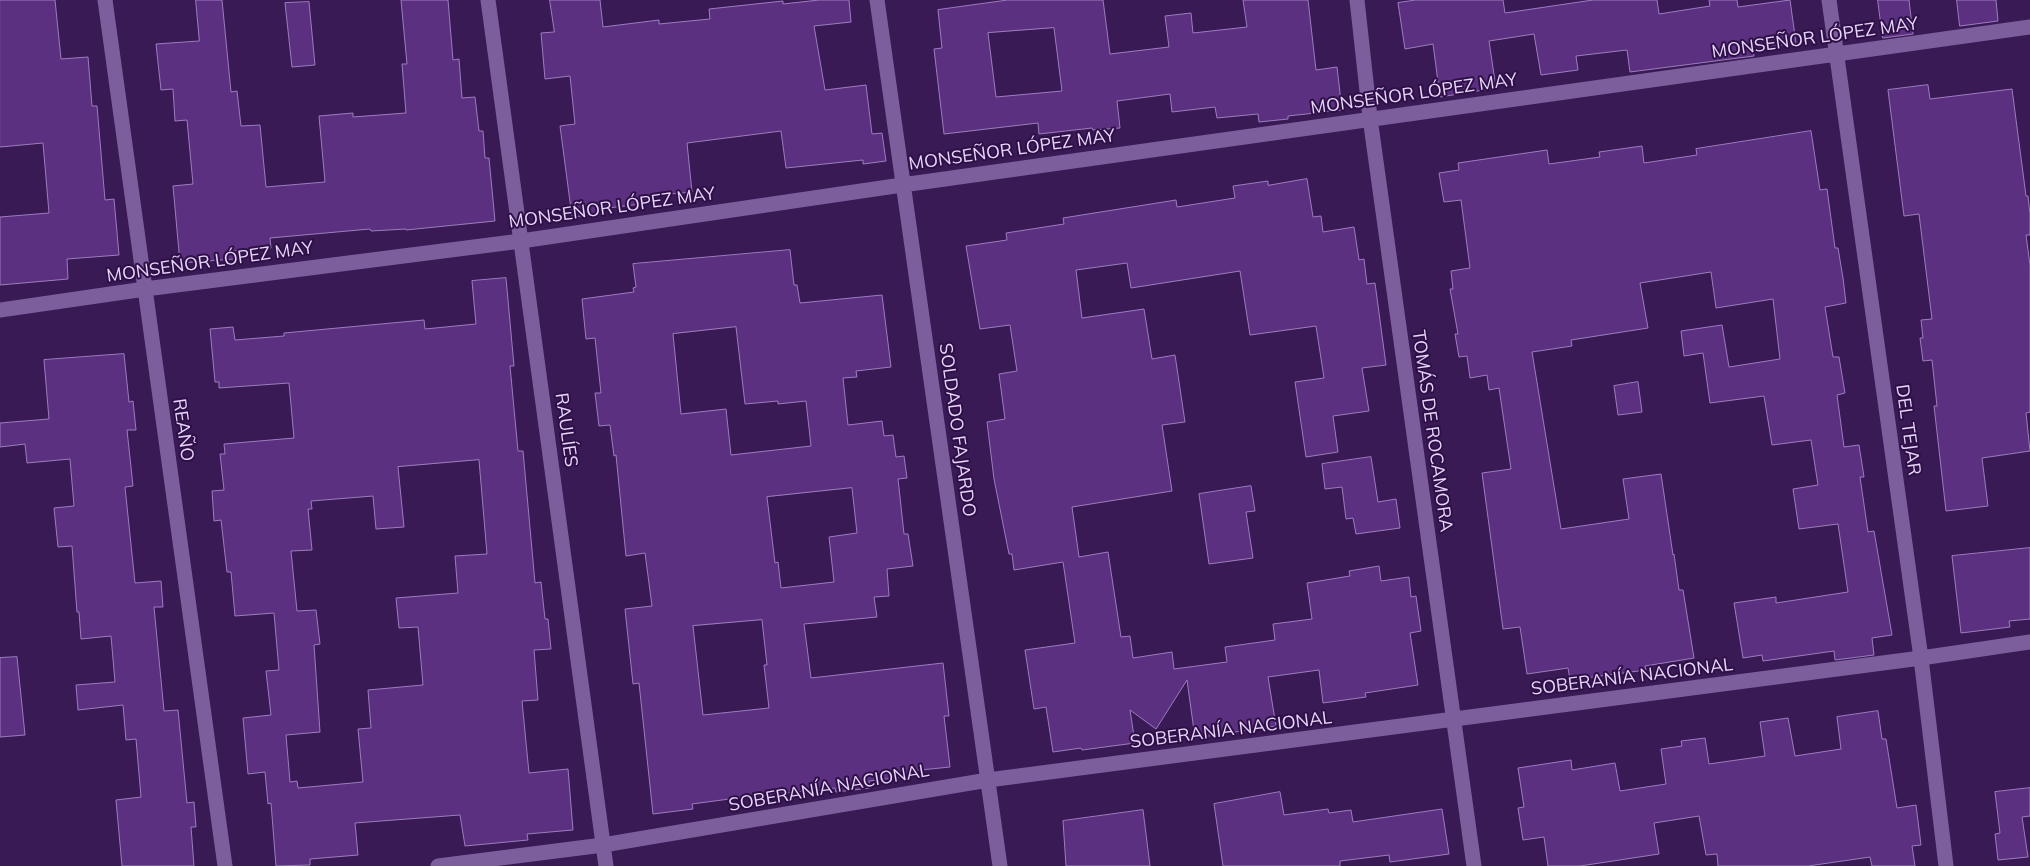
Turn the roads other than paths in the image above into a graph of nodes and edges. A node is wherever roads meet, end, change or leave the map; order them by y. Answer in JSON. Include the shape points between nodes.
{"nodes":[{"id":1,"x":105,"y":0,"type":"edge"},
{"id":2,"x":488,"y":0,"type":"edge"},
{"id":3,"x":877,"y":0,"type":"edge"},
{"id":4,"x":1356,"y":0,"type":"edge"},
{"id":5,"x":1829,"y":0,"type":"edge"},
{"id":6,"x":2030,"y":27,"type":"edge"},
{"id":7,"x":1837,"y":55,"type":"junction"},
{"id":8,"x":1370,"y":118,"type":"junction"},
{"id":9,"x":902,"y":185,"type":"junction"},
{"id":10,"x":521,"y":240,"type":"junction"},
{"id":11,"x":145,"y":289,"type":"junction"},
{"id":12,"x":0,"y":310,"type":"edge"},
{"id":13,"x":2030,"y":642,"type":"edge"},
{"id":14,"x":1921,"y":658,"type":"junction"},
{"id":15,"x":1453,"y":720,"type":"junction"},
{"id":16,"x":988,"y":780,"type":"junction"},
{"id":17,"x":603,"y":845,"type":"junction"},
{"id":18,"x":224,"y":866,"type":"edge"},
{"id":19,"x":438,"y":866,"type":"edge"},
{"id":20,"x":606,"y":866,"type":"edge"},
{"id":21,"x":1000,"y":866,"type":"edge"},
{"id":22,"x":1474,"y":866,"type":"edge"},
{"id":23,"x":1946,"y":866,"type":"edge"}],
"edges":[{"from":1,"to":11,"type":"street","name":"REAÑO"},
{"from":2,"to":10,"type":"street","name":"RAULÍES"},
{"from":3,"to":9,"type":"street","name":"SOLDADO FAJARDO"},
{"from":4,"to":8,"type":"street","name":"TOMÁS DE ROCAMORA"},
{"from":5,"to":7,"type":"street","name":"DEL TEJAR"},
{"from":6,"to":7,"type":"street","name":"MONSEÑOR LÓPEZ MAY"},
{"from":7,"to":8,"type":"street","name":"MONSEÑOR LÓPEZ MAY"},
{"from":7,"to":14,"type":"street","name":"DEL TEJAR"},
{"from":8,"to":9,"type":"street","name":"MONSEÑOR LÓPEZ MAY"},
{"from":8,"to":15,"type":"street","name":"TOMÁS DE ROCAMORA"},
{"from":9,"to":10,"type":"street","name":"MONSEÑOR LÓPEZ MAY"},
{"from":9,"to":16,"type":"street","name":"SOLDADO FAJARDO"},
{"from":10,"to":11,"type":"street","name":"MONSEÑOR LÓPEZ MAY"},
{"from":10,"to":17,"type":"street","name":"RAULÍES"},
{"from":11,"to":12,"type":"street","name":"MONSEÑOR LÓPEZ MAY"},
{"from":11,"to":18,"type":"street","name":"REAÑO"},
{"from":13,"to":14,"type":"street","name":"SOBERANÍA NACIONAL"},
{"from":14,"to":15,"type":"street","name":"SOBERANÍA NACIONAL"},
{"from":14,"to":23,"type":"street","name":"DEL TEJAR"},
{"from":15,"to":16,"type":"street","name":"SOBERANÍA NACIONAL"},
{"from":15,"to":22,"type":"street","name":"TOMÁS DE ROCAMORA"},
{"from":16,"to":17,"type":"street","name":"SOBERANÍA NACIONAL"},
{"from":16,"to":21,"type":"street","name":"SOLDADO FAJARDO"},
{"from":17,"to":19,"type":"street","name":"SOBERANÍA NACIONAL"},
{"from":17,"to":20,"type":"street","name":"RAULÍES"}]}
